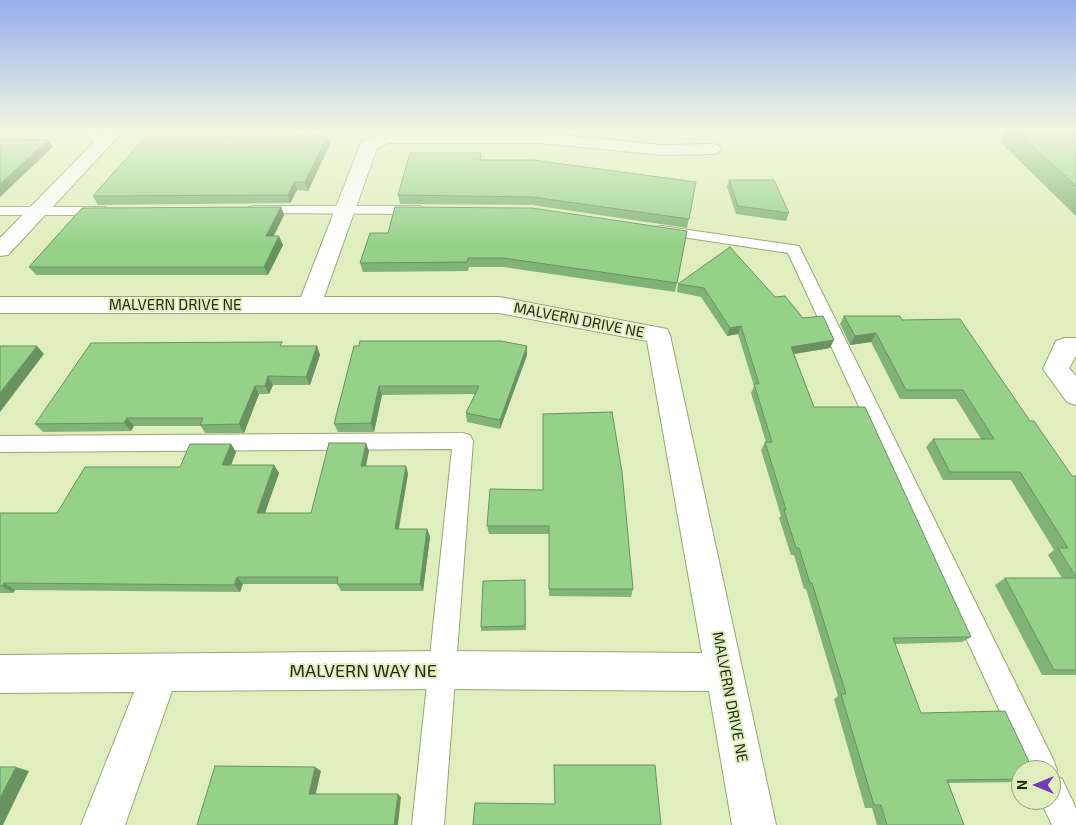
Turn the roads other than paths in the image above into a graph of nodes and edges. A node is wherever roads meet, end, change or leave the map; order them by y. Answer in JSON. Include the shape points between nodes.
{"nodes":[{"id":1,"x":79,"y":168,"type":"edge"},
{"id":2,"x":360,"y":168,"type":"edge"},
{"id":3,"x":345,"y":209,"type":"junction"},
{"id":4,"x":235,"y":210,"type":"edge"},
{"id":5,"x":437,"y":210,"type":"edge"},
{"id":6,"x":38,"y":211,"type":"junction"},
{"id":7,"x":120,"y":211,"type":"edge"},
{"id":8,"x":0,"y":212,"type":"edge"},
{"id":9,"x":648,"y":228,"type":"edge"},
{"id":10,"x":0,"y":250,"type":"edge"},
{"id":11,"x":0,"y":305,"type":"edge"},
{"id":12,"x":310,"y":305,"type":"junction"},
{"id":13,"x":1076,"y":347,"type":"edge"},
{"id":14,"x":1076,"y":395,"type":"edge"},
{"id":15,"x":0,"y":444,"type":"edge"},
{"id":16,"x":443,"y":670,"type":"junction"},
{"id":17,"x":160,"y":672,"type":"junction"},
{"id":18,"x":725,"y":672,"type":"junction"},
{"id":19,"x":0,"y":674,"type":"edge"},
{"id":20,"x":1037,"y":760,"type":"edge"},
{"id":21,"x":1061,"y":810,"type":"edge"},
{"id":22,"x":103,"y":825,"type":"edge"},
{"id":23,"x":428,"y":825,"type":"edge"},
{"id":24,"x":754,"y":825,"type":"edge"},
{"id":25,"x":1068,"y":825,"type":"edge"}],
"edges":[{"from":1,"to":6,"type":"street"},
{"from":2,"to":3,"type":"street"},
{"from":3,"to":4,"type":"lane"},
{"from":3,"to":5,"type":"lane"},
{"from":3,"to":12,"type":"street"},
{"from":6,"to":7,"type":"lane"},
{"from":6,"to":8,"type":"lane"},
{"from":6,"to":10,"type":"street"},
{"from":9,"to":20,"type":"lane","via":[[794,249]]},
{"from":11,"to":12,"type":"street","name":"MALVERN DRIVE NE"},
{"from":12,"to":18,"type":"street","name":"MALVERN DRIVE NE","via":[[499,305],[658,335]]},
{"from":13,"to":14,"type":"street","via":[[1065,347],[1056,369]]},
{"from":15,"to":16,"type":"lane","via":[[463,441]]},
{"from":16,"to":17,"type":"street","name":"MALVERN WAY NE"},
{"from":16,"to":18,"type":"street","name":"MALVERN WAY NE"},
{"from":16,"to":23,"type":"lane"},
{"from":17,"to":19,"type":"street","name":"MALVERN WAY NE"},
{"from":17,"to":22,"type":"street"},
{"from":18,"to":24,"type":"street","name":"MALVERN DRIVE NE"},
{"from":21,"to":25,"type":"lane"}]}
